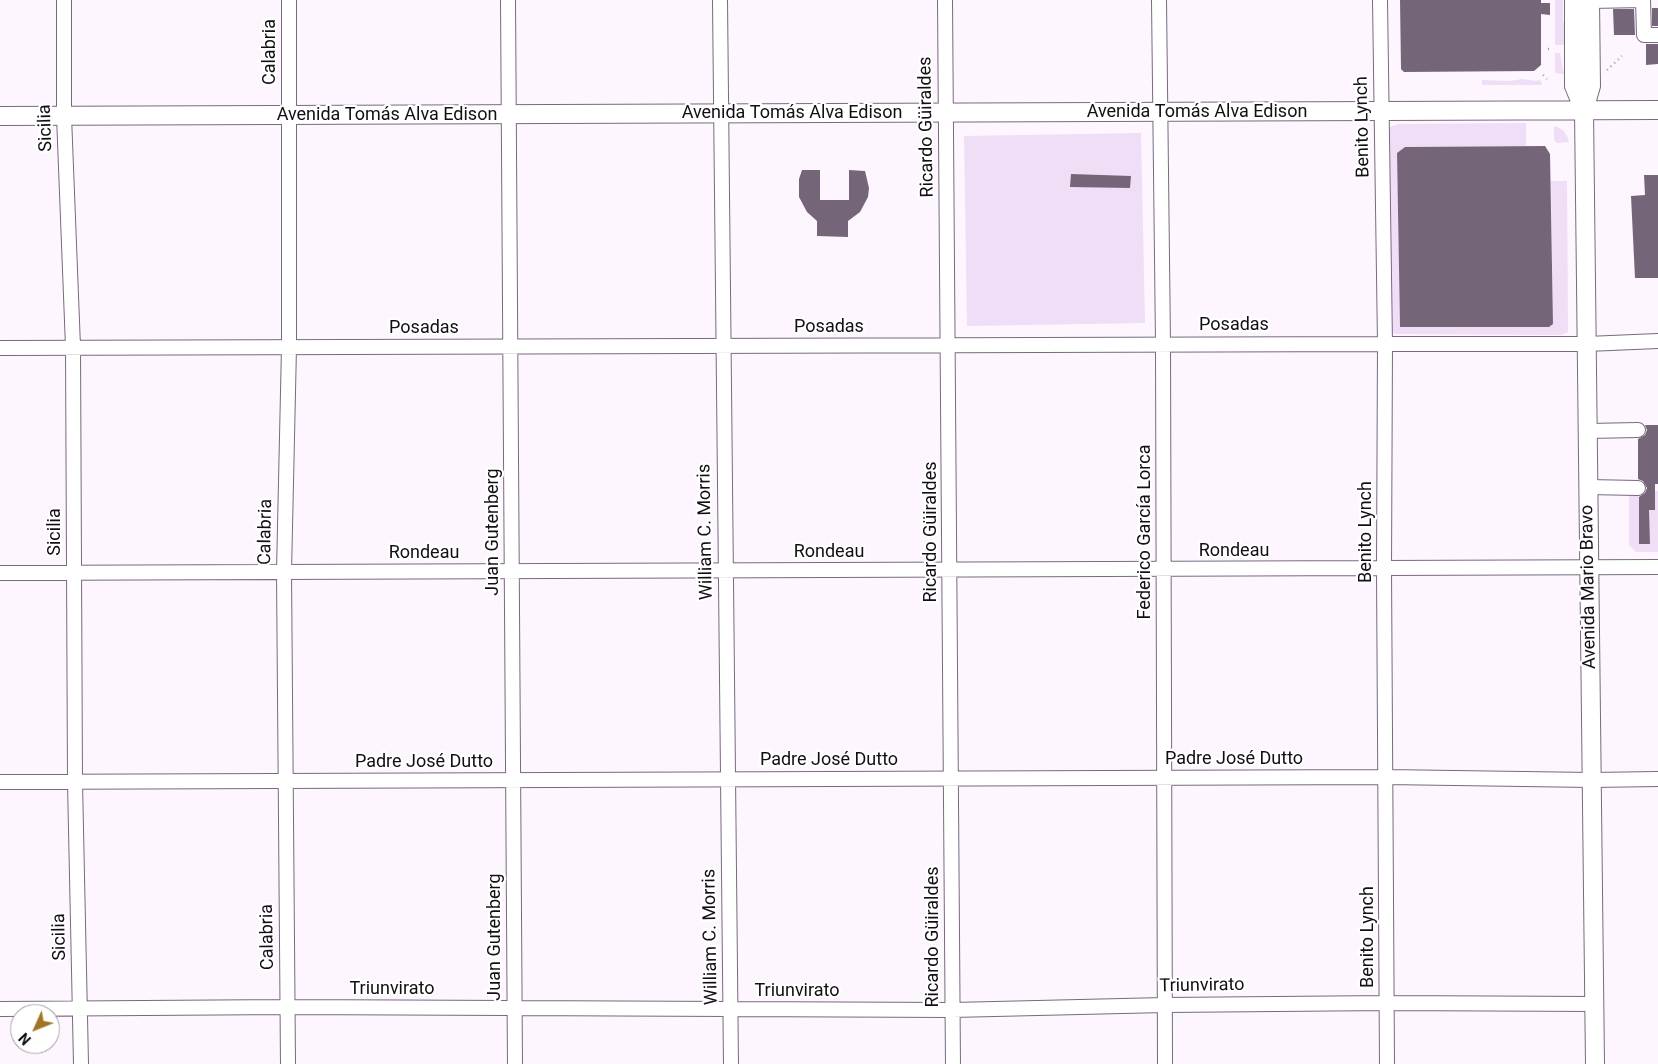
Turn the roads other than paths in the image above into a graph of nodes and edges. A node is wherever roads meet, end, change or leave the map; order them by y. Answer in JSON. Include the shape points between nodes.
{"nodes":[{"id":1,"x":64,"y":0,"type":"edge"},
{"id":2,"x":289,"y":0,"type":"edge"},
{"id":3,"x":508,"y":0,"type":"edge"},
{"id":4,"x":720,"y":0,"type":"edge"},
{"id":5,"x":945,"y":0,"type":"edge"},
{"id":6,"x":1159,"y":0,"type":"edge"},
{"id":7,"x":1380,"y":0,"type":"edge"},
{"id":8,"x":1585,"y":0,"type":"edge"},
{"id":9,"x":1658,"y":35,"type":"edge"},
{"id":10,"x":1584,"y":110,"type":"junction"},
{"id":11,"x":1658,"y":110,"type":"edge"},
{"id":12,"x":1381,"y":111,"type":"junction"},
{"id":13,"x":1161,"y":112,"type":"junction"},
{"id":14,"x":720,"y":113,"type":"junction"},
{"id":15,"x":946,"y":113,"type":"junction"},
{"id":16,"x":509,"y":114,"type":"junction"},
{"id":17,"x":289,"y":115,"type":"junction"},
{"id":18,"x":0,"y":116,"type":"edge"},
{"id":19,"x":64,"y":116,"type":"junction"},
{"id":20,"x":1658,"y":342,"type":"edge"},
{"id":21,"x":1163,"y":344,"type":"junction"},
{"id":22,"x":1385,"y":344,"type":"junction"},
{"id":23,"x":1587,"y":344,"type":"junction"},
{"id":24,"x":948,"y":345,"type":"junction"},
{"id":25,"x":510,"y":346,"type":"junction"},
{"id":26,"x":723,"y":346,"type":"junction"},
{"id":27,"x":73,"y":347,"type":"junction"},
{"id":28,"x":289,"y":347,"type":"junction"},
{"id":29,"x":0,"y":348,"type":"edge"},
{"id":30,"x":1638,"y":430,"type":"dead end"},
{"id":31,"x":1588,"y":431,"type":"junction"},
{"id":32,"x":1588,"y":487,"type":"junction"},
{"id":33,"x":1638,"y":488,"type":"dead end"},
{"id":34,"x":1589,"y":568,"type":"junction"},
{"id":35,"x":1658,"y":568,"type":"edge"},
{"id":36,"x":1384,"y":569,"type":"junction"},
{"id":37,"x":949,"y":570,"type":"junction"},
{"id":38,"x":1164,"y":570,"type":"junction"},
{"id":39,"x":725,"y":571,"type":"junction"},
{"id":40,"x":284,"y":572,"type":"junction"},
{"id":41,"x":512,"y":572,"type":"junction"},
{"id":42,"x":0,"y":573,"type":"edge"},
{"id":43,"x":74,"y":573,"type":"junction"},
{"id":44,"x":1386,"y":777,"type":"junction"},
{"id":45,"x":951,"y":778,"type":"junction"},
{"id":46,"x":1164,"y":778,"type":"junction"},
{"id":47,"x":728,"y":779,"type":"junction"},
{"id":48,"x":1658,"y":779,"type":"edge"},
{"id":49,"x":513,"y":780,"type":"junction"},
{"id":50,"x":1592,"y":780,"type":"junction"},
{"id":51,"x":286,"y":781,"type":"junction"},
{"id":52,"x":0,"y":782,"type":"edge"},
{"id":53,"x":75,"y":782,"type":"junction"},
{"id":54,"x":1387,"y":1003,"type":"junction"},
{"id":55,"x":1594,"y":1004,"type":"junction"},
{"id":56,"x":1165,"y":1005,"type":"junction"},
{"id":57,"x":288,"y":1007,"type":"junction"},
{"id":58,"x":0,"y":1008,"type":"edge"},
{"id":59,"x":80,"y":1008,"type":"junction"},
{"id":60,"x":514,"y":1008,"type":"junction"},
{"id":61,"x":730,"y":1009,"type":"junction"},
{"id":62,"x":952,"y":1010,"type":"junction"},
{"id":63,"x":81,"y":1064,"type":"edge"},
{"id":64,"x":288,"y":1064,"type":"edge"},
{"id":65,"x":515,"y":1064,"type":"edge"},
{"id":66,"x":731,"y":1064,"type":"edge"},
{"id":67,"x":953,"y":1064,"type":"edge"},
{"id":68,"x":1165,"y":1064,"type":"edge"},
{"id":69,"x":1387,"y":1064,"type":"edge"},
{"id":70,"x":1595,"y":1064,"type":"edge"}],
"edges":[{"from":1,"to":19,"type":"street","name":"Sicilia"},
{"from":2,"to":17,"type":"street","name":"Calabria"},
{"from":3,"to":16,"type":"street","name":"Juan Gutenberg"},
{"from":4,"to":14,"type":"street","name":"William C. Morris"},
{"from":5,"to":15,"type":"street","name":"Ricardo Güiraldes"},
{"from":6,"to":13,"type":"street","name":"Federico García Lorca"},
{"from":7,"to":12,"type":"street","name":"Benito Lynch"},
{"from":8,"to":9,"type":"street","via":[[1642,0],[1644,35]]},
{"from":8,"to":10,"type":"main road","name":"Avenida Mario Bravo","via":[[1591,86]]},
{"from":10,"to":11,"type":"main road","name":"Avenida Tomás Alva Edison"},
{"from":10,"to":12,"type":"main road","name":"Avenida Tomás Alva Edison"},
{"from":10,"to":23,"type":"main road","name":"Avenida Mario Bravo"},
{"from":12,"to":13,"type":"main road","name":"Avenida Tomás Alva Edison"},
{"from":12,"to":22,"type":"street","name":"Benito Lynch"},
{"from":13,"to":15,"type":"main road","name":"Avenida Tomás Alva Edison"},
{"from":13,"to":21,"type":"street","name":"Federico García Lorca"},
{"from":14,"to":15,"type":"main road","name":"Avenida Tomás Alva Edison"},
{"from":14,"to":16,"type":"main road","name":"Avenida Tomás Alva Edison"},
{"from":14,"to":26,"type":"street","name":"William C. Morris"},
{"from":15,"to":24,"type":"street","name":"Ricardo Güiraldes"},
{"from":16,"to":17,"type":"main road","name":"Avenida Tomás Alva Edison"},
{"from":16,"to":25,"type":"street","name":"Juan Gutenberg"},
{"from":17,"to":19,"type":"main road","name":"Avenida Tomás Alva Edison"},
{"from":17,"to":28,"type":"street","name":"Calabria"},
{"from":18,"to":19,"type":"main road","name":"Avenida Tomás Alva Edison"},
{"from":19,"to":27,"type":"street","name":"Sicilia"},
{"from":20,"to":23,"type":"street","name":"Posadas"},
{"from":21,"to":22,"type":"street","name":"Posadas"},
{"from":21,"to":24,"type":"street","name":"Posadas"},
{"from":21,"to":38,"type":"street","name":"Federico García Lorca"},
{"from":22,"to":23,"type":"street","name":"Posadas"},
{"from":22,"to":36,"type":"street","name":"Benito Lynch"},
{"from":23,"to":31,"type":"main road","name":"Avenida Mario Bravo"},
{"from":24,"to":26,"type":"street","name":"Posadas"},
{"from":24,"to":37,"type":"street","name":"Ricardo Güiraldes"},
{"from":25,"to":26,"type":"street","name":"Posadas"},
{"from":25,"to":28,"type":"street","name":"Posadas"},
{"from":25,"to":41,"type":"street","name":"Juan Gutenberg"},
{"from":26,"to":39,"type":"street","name":"William C. Morris"},
{"from":27,"to":28,"type":"street","name":"Posadas"},
{"from":27,"to":29,"type":"street","name":"Posadas"},
{"from":27,"to":43,"type":"street","name":"Sicilia"},
{"from":28,"to":40,"type":"street","name":"Calabria"},
{"from":30,"to":31,"type":"street"},
{"from":31,"to":32,"type":"main road","name":"Avenida Mario Bravo"},
{"from":32,"to":33,"type":"street"},
{"from":32,"to":34,"type":"main road","name":"Avenida Mario Bravo"},
{"from":34,"to":35,"type":"street","name":"Rondeau"},
{"from":34,"to":36,"type":"street","name":"Rondeau"},
{"from":34,"to":50,"type":"main road","name":"Avenida Mario Bravo"},
{"from":36,"to":38,"type":"street","name":"Rondeau"},
{"from":36,"to":44,"type":"street","name":"Benito Lynch"},
{"from":37,"to":38,"type":"street","name":"Rondeau"},
{"from":37,"to":39,"type":"street","name":"Rondeau"},
{"from":37,"to":45,"type":"street","name":"Ricardo Güiraldes"},
{"from":38,"to":46,"type":"street","name":"Federico García Lorca"},
{"from":39,"to":41,"type":"street","name":"Rondeau"},
{"from":39,"to":47,"type":"street","name":"William C. Morris"},
{"from":40,"to":41,"type":"street","name":"Rondeau"},
{"from":40,"to":43,"type":"street","name":"Rondeau"},
{"from":40,"to":51,"type":"street","name":"Calabria"},
{"from":41,"to":49,"type":"street","name":"Juan Gutenberg"},
{"from":42,"to":43,"type":"street","name":"Rondeau"},
{"from":43,"to":53,"type":"street","name":"Sicilia"},
{"from":44,"to":46,"type":"street","name":"Padre José Dutto"},
{"from":44,"to":50,"type":"street","name":"Padre José Dutto"},
{"from":44,"to":54,"type":"street","name":"Benito Lynch"},
{"from":45,"to":46,"type":"street","name":"Padre José Dutto"},
{"from":45,"to":47,"type":"street","name":"Padre José Dutto"},
{"from":45,"to":62,"type":"street","name":"Ricardo Güiraldes"},
{"from":46,"to":56,"type":"street","name":"Federico García Lorca"},
{"from":47,"to":49,"type":"street","name":"Padre José Dutto"},
{"from":47,"to":61,"type":"street","name":"William C. Morris"},
{"from":48,"to":50,"type":"street","name":"Padre José Dutto"},
{"from":49,"to":51,"type":"street","name":"Padre José Dutto"},
{"from":49,"to":60,"type":"street","name":"Juan Gutenberg"},
{"from":50,"to":55,"type":"main road","name":"Avenida Mario Bravo"},
{"from":51,"to":53,"type":"street","name":"Padre José Dutto"},
{"from":51,"to":57,"type":"street","name":"Calabria"},
{"from":52,"to":53,"type":"street","name":"Padre José Dutto"},
{"from":53,"to":59,"type":"street","name":"Sicilia"},
{"from":54,"to":55,"type":"street","name":"Triunvirato"},
{"from":54,"to":56,"type":"street","name":"Triunvirato"},
{"from":54,"to":69,"type":"street","name":"Benito Lynch"},
{"from":55,"to":70,"type":"main road","name":"Avenida Mario Bravo"},
{"from":56,"to":62,"type":"street","name":"Triunvirato"},
{"from":56,"to":68,"type":"street","name":"Federico García Lorca"},
{"from":57,"to":59,"type":"street","name":"Triunvirato"},
{"from":57,"to":60,"type":"street","name":"Triunvirato"},
{"from":57,"to":64,"type":"street","name":"Calabria"},
{"from":58,"to":59,"type":"street","name":"Triunvirato"},
{"from":59,"to":63,"type":"street","name":"Sicilia"},
{"from":60,"to":61,"type":"street","name":"Triunvirato"},
{"from":60,"to":65,"type":"street","name":"Juan Gutenberg"},
{"from":61,"to":62,"type":"street","name":"Triunvirato"},
{"from":61,"to":66,"type":"street","name":"William C. Morris"},
{"from":62,"to":67,"type":"street","name":"Ricardo Güiraldes"}]}
